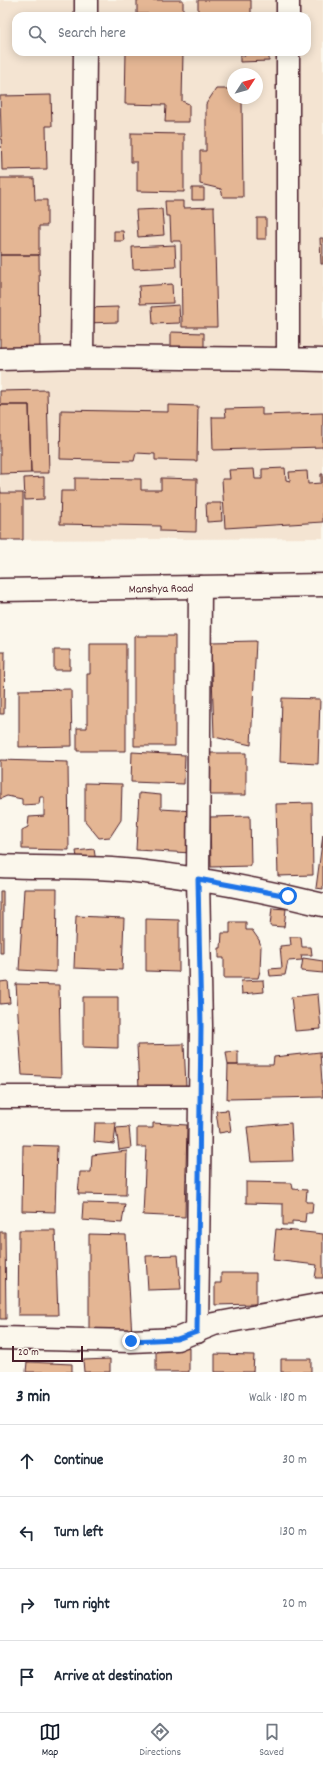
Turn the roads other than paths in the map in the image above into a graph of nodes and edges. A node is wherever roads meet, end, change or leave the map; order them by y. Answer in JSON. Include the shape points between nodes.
{"nodes":[{"id":1,"x":86,"y":0,"type":"edge"},
{"id":2,"x":288,"y":0,"type":"edge"},
{"id":3,"x":86,"y":12,"type":"edge"},
{"id":4,"x":288,"y":12,"type":"edge"},
{"id":5,"x":85,"y":56,"type":"edge"},
{"id":6,"x":288,"y":56,"type":"edge"},
{"id":7,"x":82,"y":357,"type":"junction"},
{"id":8,"x":0,"y":359,"type":"edge"},
{"id":9,"x":288,"y":359,"type":"junction"},
{"id":10,"x":323,"y":360,"type":"edge"},
{"id":11,"x":323,"y":585,"type":"edge"},
{"id":12,"x":200,"y":587,"type":"junction"},
{"id":13,"x":0,"y":590,"type":"edge"},
{"id":14,"x":0,"y":866,"type":"edge"},
{"id":15,"x":198,"y":879,"type":"junction"},
{"id":16,"x":323,"y":905,"type":"edge"},
{"id":17,"x":0,"y":1097,"type":"edge"},
{"id":18,"x":200,"y":1097,"type":"junction"},
{"id":19,"x":323,"y":1304,"type":"edge"},
{"id":20,"x":197,"y":1332,"type":"junction"},
{"id":21,"x":0,"y":1338,"type":"edge"}],
"edges":[{"from":1,"to":3,"type":"street"},
{"from":2,"to":4,"type":"street"},
{"from":5,"to":7,"type":"street"},
{"from":6,"to":9,"type":"street"},
{"from":7,"to":8,"type":"street"},
{"from":7,"to":9,"type":"street"},
{"from":9,"to":10,"type":"street"},
{"from":11,"to":12,"type":"street","name":"Manshya Road"},
{"from":12,"to":13,"type":"street","name":"Manshya Road"},
{"from":12,"to":15,"type":"street"},
{"from":14,"to":15,"type":"street","via":[[136,871]]},
{"from":15,"to":16,"type":"street"},
{"from":15,"to":18,"type":"street"},
{"from":17,"to":18,"type":"street"},
{"from":18,"to":20,"type":"street"},
{"from":19,"to":20,"type":"street","via":[[214,1324]]},
{"from":20,"to":21,"type":"street","via":[[177,1339],[131,1341]]}]}
